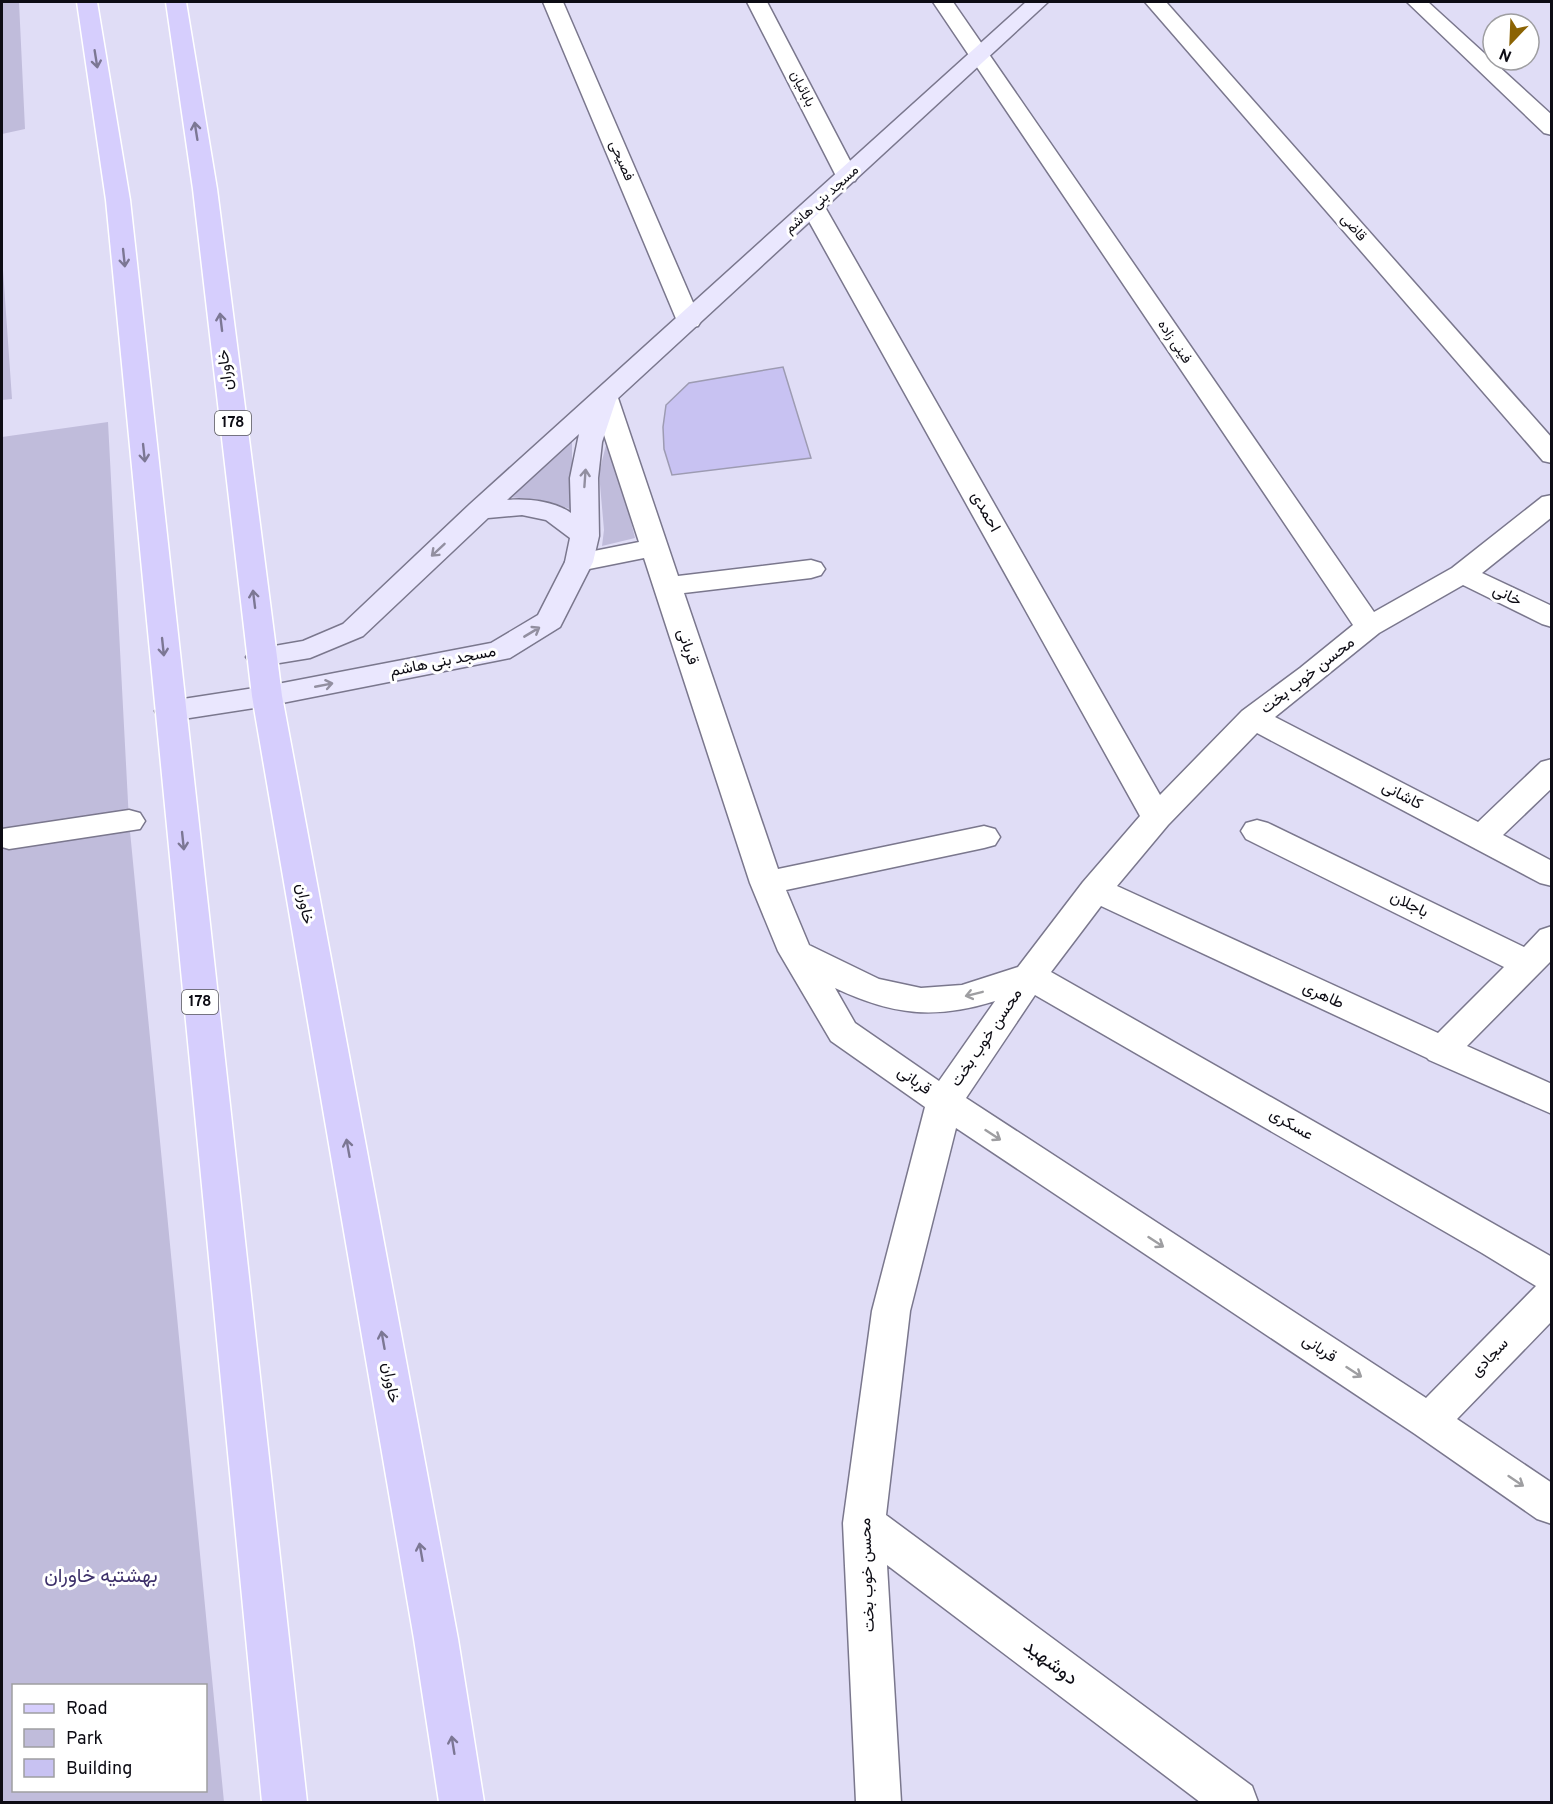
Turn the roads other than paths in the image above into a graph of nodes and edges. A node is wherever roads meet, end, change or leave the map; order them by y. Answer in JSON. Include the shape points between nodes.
{"nodes":[{"id":1,"x":87,"y":2,"type":"edge"},
{"id":2,"x":176,"y":2,"type":"edge"},
{"id":3,"x":553,"y":2,"type":"edge"},
{"id":4,"x":757,"y":2,"type":"edge"},
{"id":5,"x":943,"y":2,"type":"edge"},
{"id":6,"x":1038,"y":2,"type":"edge"},
{"id":7,"x":1155,"y":2,"type":"edge"},
{"id":8,"x":1417,"y":2,"type":"edge"},
{"id":9,"x":979,"y":56,"type":"junction"},
{"id":10,"x":1551,"y":128,"type":"edge"},
{"id":11,"x":847,"y":176,"type":"junction"},
{"id":12,"x":813,"y":207,"type":"junction"},
{"id":13,"x":689,"y":321,"type":"junction"},
{"id":14,"x":605,"y":398,"type":"junction"},
{"id":15,"x":1551,"y":455,"type":"edge"},
{"id":16,"x":1551,"y":503,"type":"edge"},
{"id":17,"x":480,"y":510,"type":"junction"},
{"id":18,"x":654,"y":548,"type":"junction"},
{"id":19,"x":582,"y":549,"type":"junction"},
{"id":20,"x":811,"y":569,"type":"dead end"},
{"id":21,"x":1462,"y":574,"type":"junction"},
{"id":22,"x":667,"y":586,"type":"junction"},
{"id":23,"x":1551,"y":618,"type":"edge"},
{"id":24,"x":1369,"y":627,"type":"junction"},
{"id":25,"x":261,"y":657,"type":"junction"},
{"id":26,"x":267,"y":696,"type":"junction"},
{"id":27,"x":170,"y":711,"type":"junction"},
{"id":28,"x":1253,"y":718,"type":"junction"},
{"id":29,"x":1551,"y":769,"type":"edge"},
{"id":30,"x":1157,"y":817,"type":"junction"},
{"id":31,"x":129,"y":821,"type":"dead end"},
{"id":32,"x":1257,"y":831,"type":"dead end"},
{"id":33,"x":984,"y":837,"type":"dead end"},
{"id":34,"x":9,"y":838,"type":"dead end"},
{"id":35,"x":1481,"y":838,"type":"junction"},
{"id":36,"x":1551,"y":875,"type":"edge"},
{"id":37,"x":766,"y":883,"type":"junction"},
{"id":38,"x":1095,"y":890,"type":"junction"},
{"id":39,"x":1551,"y":938,"type":"edge"},
{"id":40,"x":795,"y":951,"type":"junction"},
{"id":41,"x":1528,"y":964,"type":"junction"},
{"id":42,"x":1029,"y":976,"type":"junction"},
{"id":43,"x":1441,"y":1051,"type":"junction"},
{"id":44,"x":1551,"y":1100,"type":"edge"},
{"id":45,"x":944,"y":1102,"type":"junction"},
{"id":46,"x":1551,"y":1276,"type":"edge"},
{"id":47,"x":1551,"y":1295,"type":"edge"},
{"id":48,"x":1429,"y":1422,"type":"junction"},
{"id":49,"x":1551,"y":1506,"type":"edge"},
{"id":50,"x":864,"y":1523,"type":"junction"},
{"id":51,"x":285,"y":1803,"type":"edge"},
{"id":52,"x":462,"y":1803,"type":"edge"},
{"id":53,"x":878,"y":1803,"type":"edge"},
{"id":54,"x":1236,"y":1803,"type":"edge"}],
"edges":[{"from":1,"to":27,"type":"main road","number":"178","one_way":true,"via":[[118,200]]},
{"from":25,"to":2,"type":"main road","name":"خاوران","number":"178","one_way":true,"via":[[205,189]]},
{"from":3,"to":13,"type":"street","name":"فصیحی"},
{"from":4,"to":11,"type":"street","name":"بابائیان"},
{"from":5,"to":9,"type":"street","name":"فینی زاده"},
{"from":6,"to":9,"type":"main road","name":"مسجد بنی هاشم"},
{"from":7,"to":15,"type":"street","name":"قاضی"},
{"from":8,"to":10,"type":"street"},
{"from":9,"to":11,"type":"main road","name":"مسجد بنی هاشم"},
{"from":9,"to":24,"type":"street","name":"فینی زاده"},
{"from":11,"to":12,"type":"main road","name":"مسجد بنی هاشم"},
{"from":12,"to":13,"type":"main road","name":"مسجد بنی هاشم"},
{"from":12,"to":30,"type":"street","name":"احمدی"},
{"from":13,"to":14,"type":"main road","name":"مسجد بنی هاشم"},
{"from":14,"to":17,"type":"main road","name":"مسجد بنی هاشم"},
{"from":14,"to":18,"type":"street","name":"قربانی"},
{"from":19,"to":14,"type":"main road","name":"مسجد بنی هاشم","one_way":true,"via":[[588,451]]},
{"from":16,"to":21,"type":"street","name":"محسن خوب بخت"},
{"from":17,"to":19,"type":"main road","via":[[522,507],[555,514]]},
{"from":17,"to":25,"type":"main road","name":"مسجد بنی هاشم","one_way":true,"via":[[352,630],[310,649]]},
{"from":18,"to":19,"type":"street"},
{"from":18,"to":22,"type":"street","name":"قربانی"},
{"from":26,"to":19,"type":"main road","name":"مسجد بنی هاشم","one_way":true,"via":[[500,651],[550,621]]},
{"from":20,"to":22,"type":"street"},
{"from":21,"to":23,"type":"street","name":"خانی"},
{"from":21,"to":24,"type":"street","name":"محسن خوب بخت"},
{"from":22,"to":37,"type":"street","name":"قربانی"},
{"from":24,"to":28,"type":"street","name":"محسن خوب بخت"},
{"from":25,"to":26,"type":"main road","name":"خاوران","number":"178"},
{"from":26,"to":27,"type":"main road","name":"مسجد بنی هاشم"},
{"from":52,"to":26,"type":"main road","name":"خاوران","number":"178","one_way":true},
{"from":27,"to":51,"type":"main road","number":"178","one_way":true},
{"from":28,"to":30,"type":"street","name":"محسن خوب بخت"},
{"from":28,"to":35,"type":"street","name":"کاشانی"},
{"from":29,"to":35,"type":"street"},
{"from":30,"to":38,"type":"street","name":"محسن خوب بخت"},
{"from":31,"to":34,"type":"street"},
{"from":32,"to":41,"type":"street","name":"باجلان"},
{"from":33,"to":37,"type":"street"},
{"from":35,"to":36,"type":"street","name":"کاشانی"},
{"from":37,"to":40,"type":"street","name":"قربانی"},
{"from":38,"to":42,"type":"street","name":"محسن خوب بخت"},
{"from":38,"to":43,"type":"street","name":"طاهری"},
{"from":39,"to":41,"type":"street"},
{"from":42,"to":40,"type":"street","one_way":true,"via":[[942,1001],[887,996],[835,975]]},
{"from":40,"to":45,"type":"street","name":"قربانی","via":[[843,1032]]},
{"from":41,"to":43,"type":"street"},
{"from":42,"to":45,"type":"street","name":"محسن خوب بخت"},
{"from":42,"to":46,"type":"street","name":"عسکری"},
{"from":43,"to":44,"type":"street","name":"طاهری"},
{"from":45,"to":48,"type":"street","name":"قربانی","one_way":true},
{"from":45,"to":50,"type":"street","name":"محسن خوب بخت","via":[[891,1311]]},
{"from":47,"to":48,"type":"street","name":"سجادی"},
{"from":48,"to":49,"type":"street","name":"قربانی","one_way":true},
{"from":50,"to":53,"type":"street","name":"محسن خوب بخت"},
{"from":50,"to":54,"type":"street","name":"دوشهید"}]}
